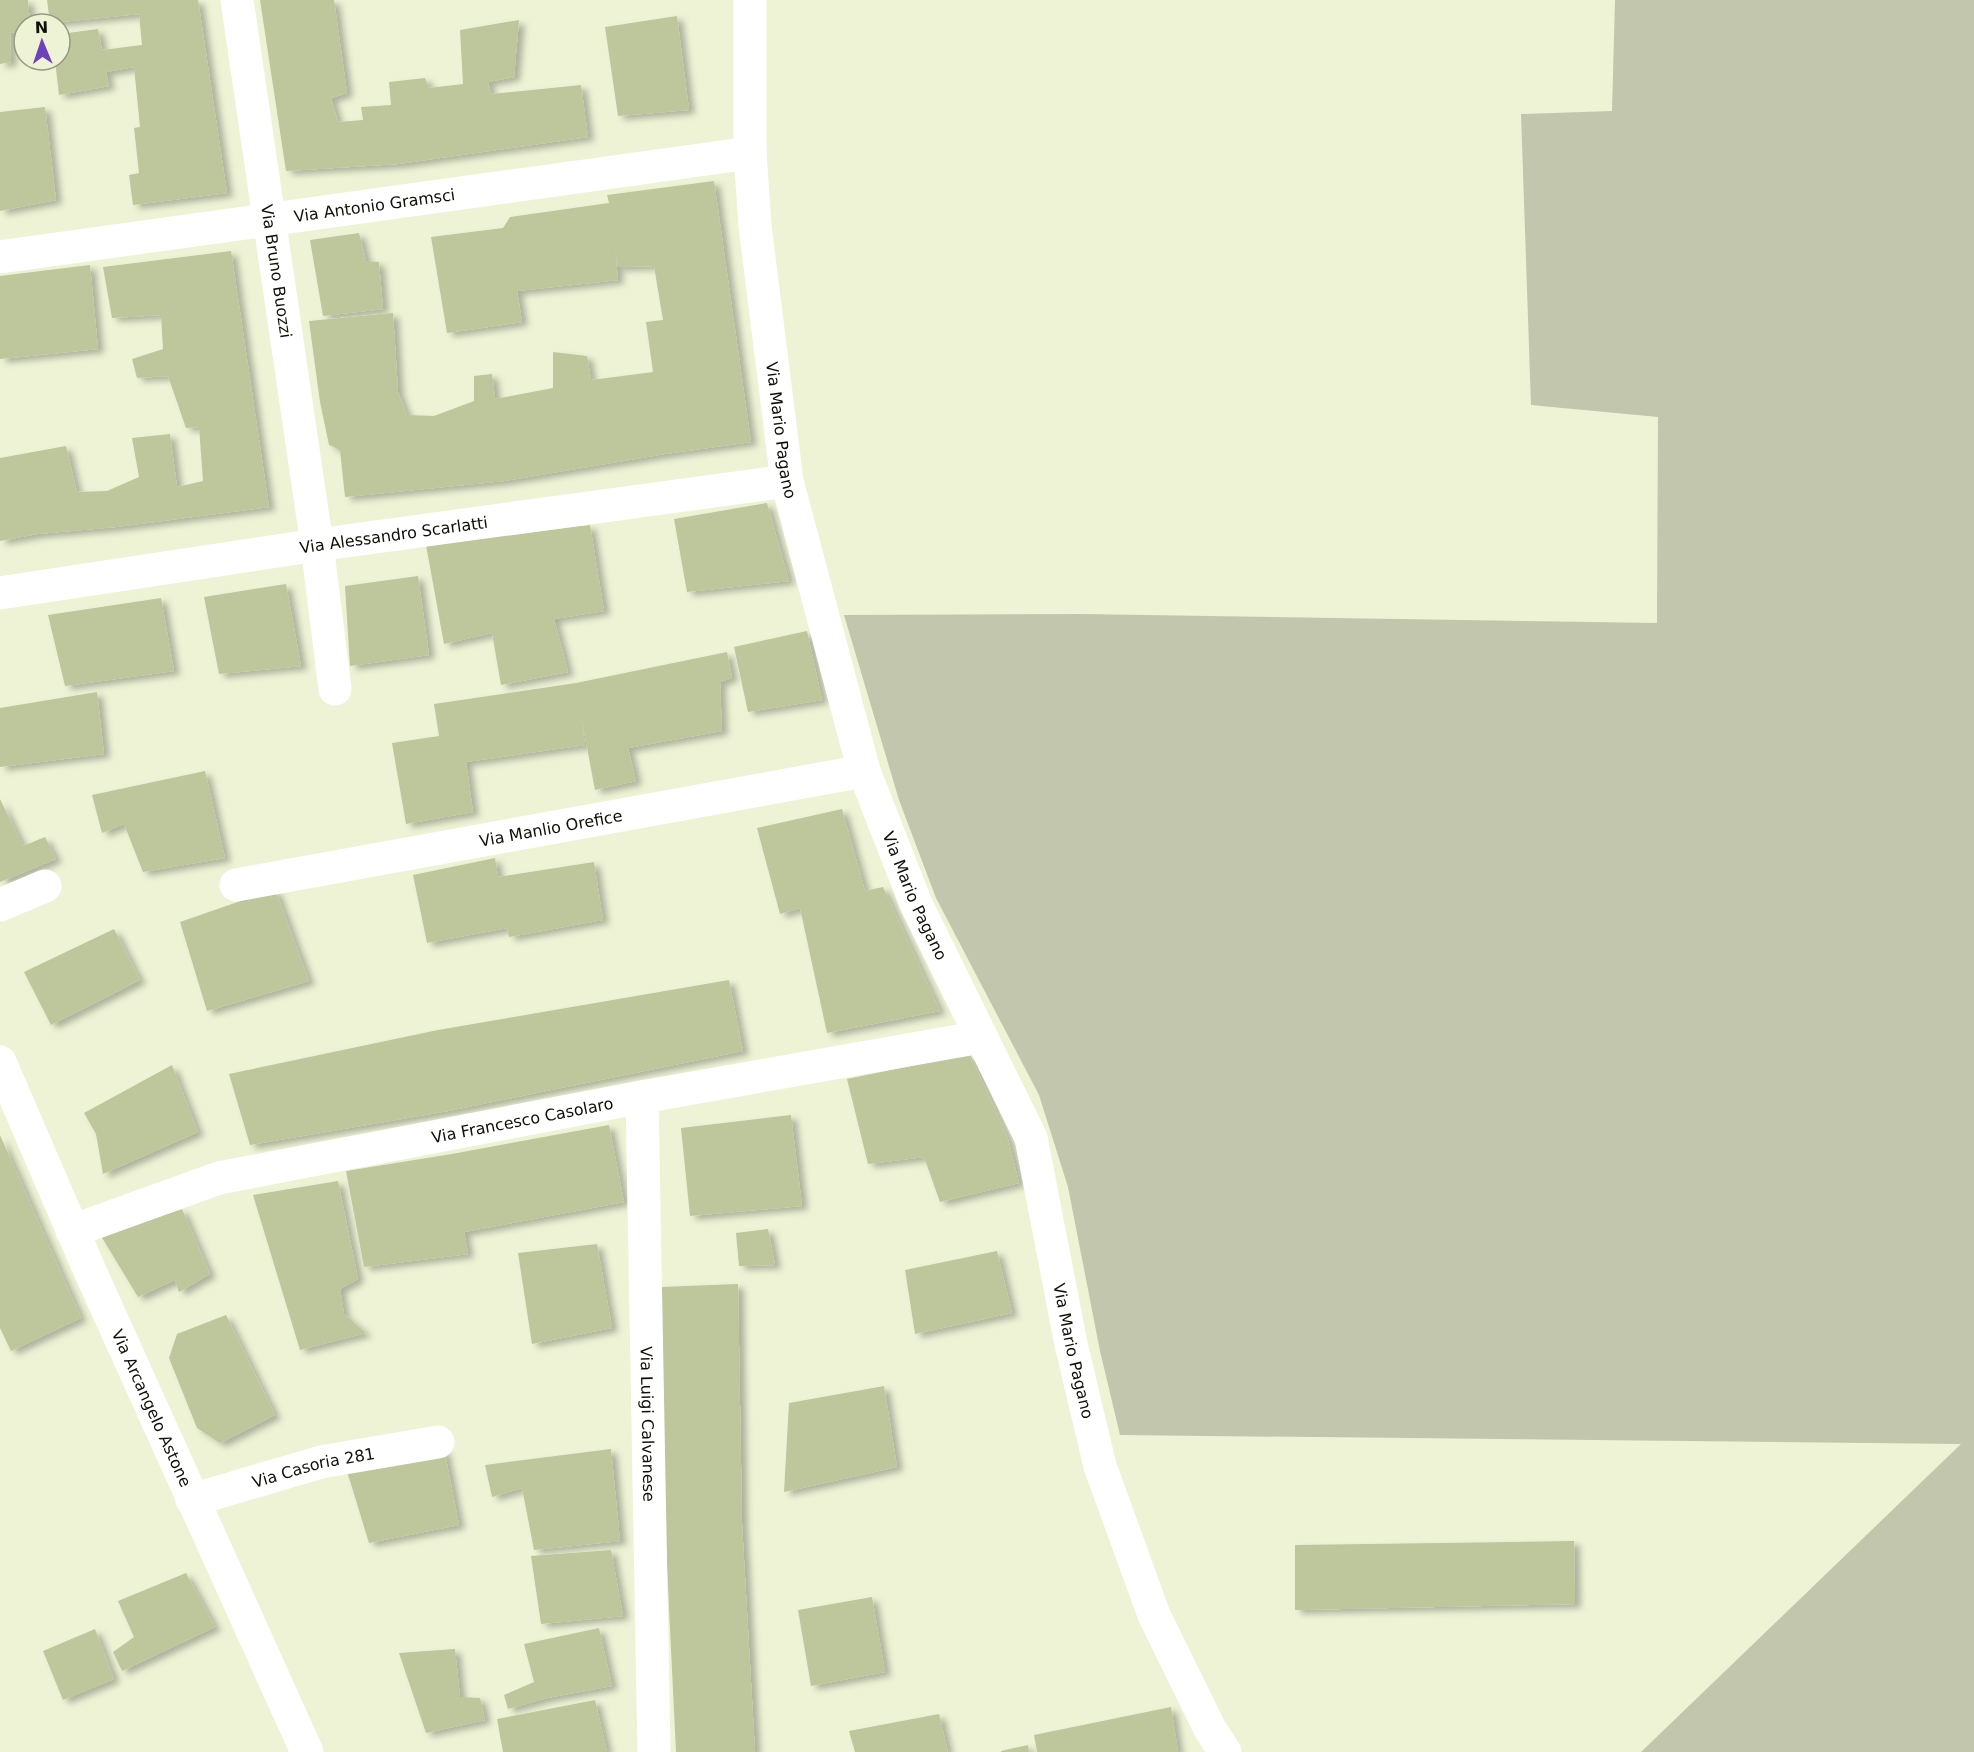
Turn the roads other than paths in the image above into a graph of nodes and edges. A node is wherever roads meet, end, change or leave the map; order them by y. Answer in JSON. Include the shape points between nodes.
{"nodes":[{"id":1,"x":237,"y":0,"type":"edge"},
{"id":2,"x":750,"y":0,"type":"edge"},
{"id":3,"x":750,"y":153,"type":"junction"},
{"id":4,"x":268,"y":219,"type":"junction"},
{"id":5,"x":0,"y":257,"type":"edge"},
{"id":6,"x":787,"y":481,"type":"junction"},
{"id":7,"x":317,"y":545,"type":"junction"},
{"id":8,"x":0,"y":593,"type":"edge"},
{"id":9,"x":336,"y":689,"type":"dead end"},
{"id":10,"x":864,"y":771,"type":"junction"},
{"id":11,"x":236,"y":885,"type":"dead end"},
{"id":12,"x":45,"y":886,"type":"dead end"},
{"id":13,"x":0,"y":905,"type":"edge"},
{"id":14,"x":981,"y":1037,"type":"junction"},
{"id":15,"x":0,"y":1062,"type":"edge"},
{"id":16,"x":642,"y":1097,"type":"junction"},
{"id":17,"x":72,"y":1231,"type":"junction"},
{"id":18,"x":438,"y":1442,"type":"dead end"},
{"id":19,"x":192,"y":1500,"type":"junction"},
{"id":20,"x":307,"y":1752,"type":"edge"},
{"id":21,"x":654,"y":1752,"type":"edge"},
{"id":22,"x":1225,"y":1752,"type":"edge"}],
"edges":[{"from":1,"to":4,"type":"street","name":"Via Bruno Buozzi"},
{"from":2,"to":3,"type":"street","name":"Via Mario Pagano"},
{"from":3,"to":4,"type":"street","name":"Via Antonio Gramsci"},
{"from":3,"to":6,"type":"street","name":"Via Mario Pagano","via":[[755,226]]},
{"from":4,"to":5,"type":"street","name":"Via Antonio Gramsci"},
{"from":4,"to":7,"type":"street","name":"Via Bruno Buozzi"},
{"from":6,"to":7,"type":"street","name":"Via Alessandro Scarlatti"},
{"from":6,"to":10,"type":"street","name":"Via Mario Pagano"},
{"from":7,"to":8,"type":"street","name":"Via Alessandro Scarlatti"},
{"from":7,"to":9,"type":"street","name":"Via Bruno Buozzi"},
{"from":10,"to":11,"type":"street","name":"Via Manlio Orefice"},
{"from":10,"to":14,"type":"street","name":"Via Mario Pagano","via":[[916,904]]},
{"from":12,"to":13,"type":"street"},
{"from":14,"to":16,"type":"street","name":"Via Francesco Casolaro"},
{"from":14,"to":22,"type":"street","name":"Via Mario Pagano","via":[[1031,1138],[1071,1344],[1100,1466],[1154,1615]]},
{"from":15,"to":17,"type":"street","name":"Via Arcangelo Astone"},
{"from":16,"to":17,"type":"street","name":"Via Francesco Casolaro","via":[[219,1178]]},
{"from":16,"to":21,"type":"street","name":"Via Luigi Calvanese"},
{"from":17,"to":19,"type":"street","name":"Via Arcangelo Astone"},
{"from":18,"to":19,"type":"street","name":"Via Casoria 281","via":[[321,1462]]},
{"from":19,"to":20,"type":"street","name":"Via Arcangelo Astone"}]}
